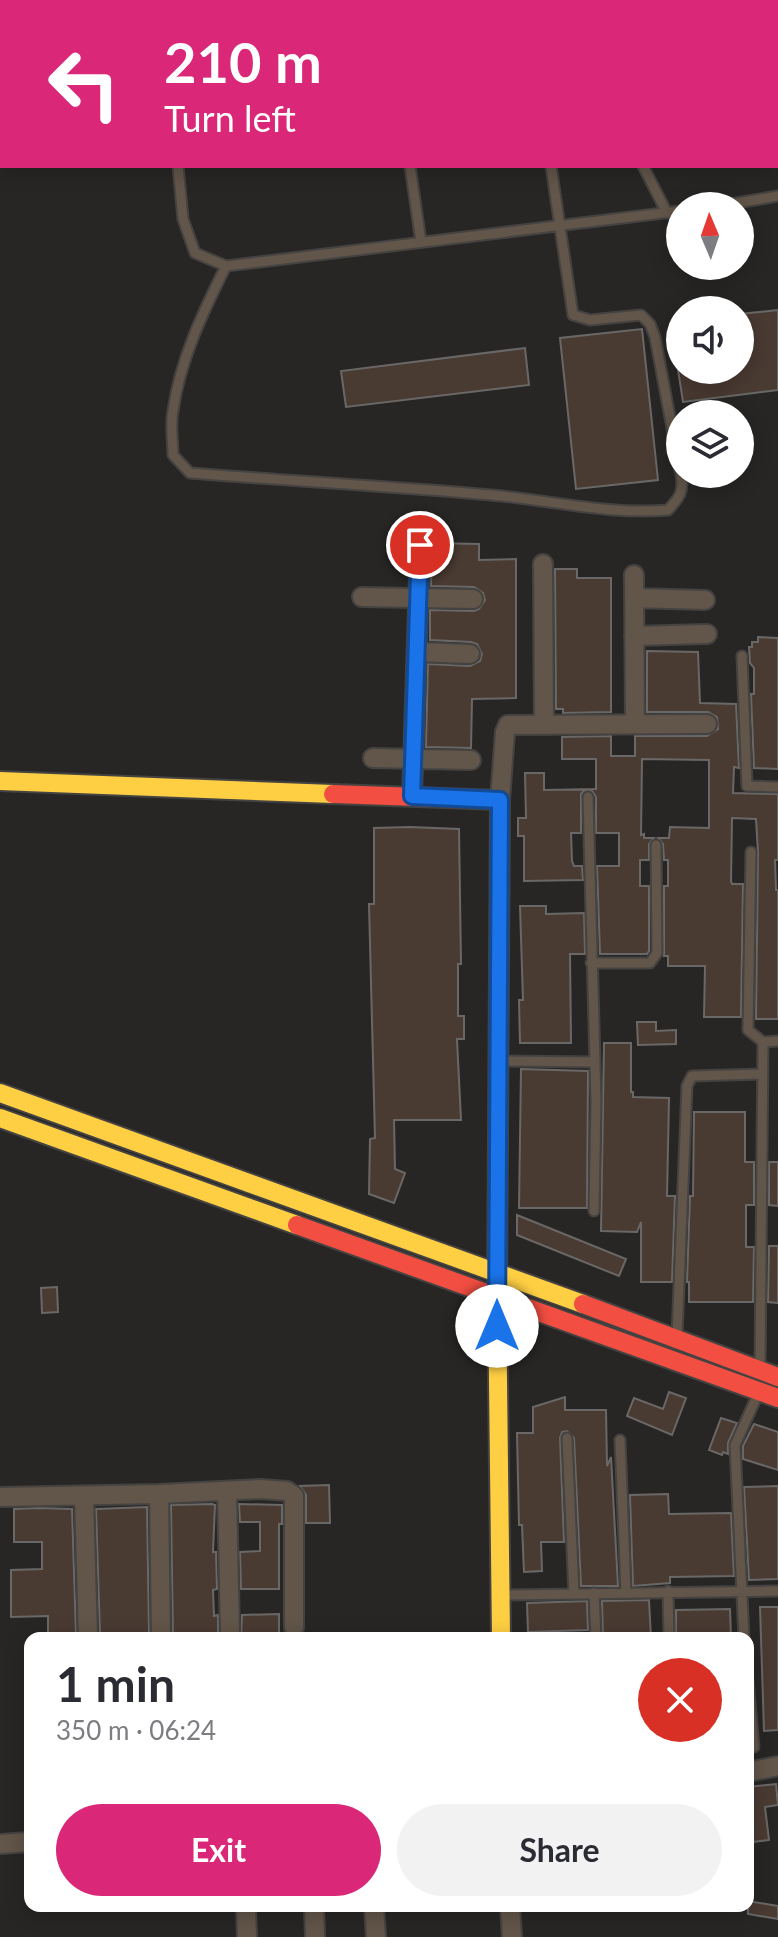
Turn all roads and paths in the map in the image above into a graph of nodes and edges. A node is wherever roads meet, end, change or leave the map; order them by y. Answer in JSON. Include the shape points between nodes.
{"nodes":[{"id":1,"x":178,"y":168,"type":"edge"},
{"id":2,"x":410,"y":168,"type":"edge"},
{"id":3,"x":551,"y":168,"type":"edge"},
{"id":4,"x":644,"y":168,"type":"edge"},
{"id":5,"x":778,"y":196,"type":"edge"},
{"id":6,"x":754,"y":200,"type":"edge"},
{"id":7,"x":666,"y":211,"type":"edge"},
{"id":8,"x":666,"y":213,"type":"edge"},
{"id":9,"x":560,"y":225,"type":"junction"},
{"id":10,"x":421,"y":242,"type":"junction"},
{"id":11,"x":226,"y":266,"type":"junction"},
{"id":12,"x":667,"y":400,"type":"edge"},
{"id":13,"x":683,"y":488,"type":"edge"},
{"id":14,"x":420,"y":545,"type":"dead end"},
{"id":15,"x":543,"y":564,"type":"dead end"},
{"id":16,"x":634,"y":575,"type":"dead end"},
{"id":17,"x":362,"y":597,"type":"dead end"},
{"id":18,"x":634,"y":598,"type":"junction"},
{"id":19,"x":418,"y":599,"type":"junction"},
{"id":20,"x":473,"y":599,"type":"dead end"},
{"id":21,"x":705,"y":600,"type":"dead end"},
{"id":22,"x":707,"y":634,"type":"dead end"},
{"id":23,"x":634,"y":636,"type":"junction"},
{"id":24,"x":417,"y":652,"type":"junction"},
{"id":25,"x":470,"y":654,"type":"dead end"},
{"id":26,"x":742,"y":656,"type":"dead end"},
{"id":27,"x":635,"y":724,"type":"junction"},
{"id":28,"x":707,"y":724,"type":"dead end"},
{"id":29,"x":544,"y":725,"type":"junction"},
{"id":30,"x":373,"y":758,"type":"dead end"},
{"id":31,"x":413,"y":759,"type":"junction"},
{"id":32,"x":471,"y":760,"type":"dead end"},
{"id":33,"x":0,"y":781,"type":"edge"},
{"id":34,"x":778,"y":787,"type":"edge"},
{"id":35,"x":412,"y":796,"type":"junction"},
{"id":36,"x":588,"y":797,"type":"dead end"},
{"id":37,"x":500,"y":800,"type":"junction"},
{"id":38,"x":656,"y":845,"type":"dead end"},
{"id":39,"x":751,"y":852,"type":"dead end"},
{"id":40,"x":591,"y":963,"type":"junction"},
{"id":41,"x":778,"y":1041,"type":"edge"},
{"id":42,"x":763,"y":1042,"type":"junction"},
{"id":43,"x":498,"y":1061,"type":"junction"},
{"id":44,"x":595,"y":1062,"type":"junction"},
{"id":45,"x":762,"y":1074,"type":"junction"},
{"id":46,"x":0,"y":1093,"type":"edge"},
{"id":47,"x":0,"y":1118,"type":"edge"},
{"id":48,"x":594,"y":1211,"type":"dead end"},
{"id":49,"x":497,"y":1272,"type":"junction"},
{"id":50,"x":497,"y":1296,"type":"junction"},
{"id":51,"x":677,"y":1339,"type":"junction"},
{"id":52,"x":760,"y":1370,"type":"junction"},
{"id":53,"x":778,"y":1377,"type":"edge"},
{"id":54,"x":759,"y":1391,"type":"junction"},
{"id":55,"x":778,"y":1398,"type":"edge"},
{"id":56,"x":567,"y":1438,"type":"dead end"},
{"id":57,"x":620,"y":1440,"type":"dead end"},
{"id":58,"x":227,"y":1491,"type":"junction"},
{"id":59,"x":159,"y":1494,"type":"junction"},
{"id":60,"x":84,"y":1496,"type":"junction"},
{"id":61,"x":0,"y":1497,"type":"edge"},
{"id":62,"x":668,"y":1591,"type":"junction"},
{"id":63,"x":778,"y":1591,"type":"edge"},
{"id":64,"x":626,"y":1592,"type":"junction"},
{"id":65,"x":741,"y":1592,"type":"junction"},
{"id":66,"x":574,"y":1593,"type":"junction"},
{"id":67,"x":594,"y":1593,"type":"junction"},
{"id":68,"x":501,"y":1595,"type":"junction"},
{"id":69,"x":294,"y":1627,"type":"dead end"},
{"id":70,"x":88,"y":1632,"type":"edge"},
{"id":71,"x":161,"y":1632,"type":"edge"},
{"id":72,"x":230,"y":1632,"type":"edge"},
{"id":73,"x":501,"y":1632,"type":"edge"},
{"id":74,"x":596,"y":1632,"type":"edge"},
{"id":75,"x":669,"y":1632,"type":"edge"},
{"id":76,"x":744,"y":1632,"type":"edge"},
{"id":77,"x":778,"y":1766,"type":"edge"},
{"id":78,"x":754,"y":1771,"type":"edge"},
{"id":79,"x":24,"y":1842,"type":"edge"},
{"id":80,"x":0,"y":1844,"type":"edge"},
{"id":81,"x":246,"y":1912,"type":"edge"},
{"id":82,"x":314,"y":1912,"type":"edge"},
{"id":83,"x":374,"y":1912,"type":"edge"},
{"id":84,"x":510,"y":1912,"type":"edge"},
{"id":85,"x":247,"y":1937,"type":"edge"},
{"id":86,"x":315,"y":1937,"type":"edge"},
{"id":87,"x":376,"y":1937,"type":"edge"},
{"id":88,"x":512,"y":1937,"type":"edge"}],
"edges":[{"from":1,"to":11,"type":"lane","via":[[183,219],[195,253]]},
{"from":2,"to":10,"type":"lane"},
{"from":3,"to":9,"type":"lane"},
{"from":4,"to":7,"type":"lane"},
{"from":5,"to":6,"type":"lane"},
{"from":8,"to":9,"type":"lane"},
{"from":9,"to":10,"type":"lane"},
{"from":9,"to":12,"type":"lane","via":[[573,315],[590,320],[641,315],[655,337]]},
{"from":10,"to":11,"type":"lane"},
{"from":11,"to":13,"type":"lane","via":[[188,351],[172,413],[173,455],[190,473],[529,498],[636,512],[668,510]]},
{"from":14,"to":19,"type":"street"},
{"from":15,"to":29,"type":"street"},
{"from":16,"to":18,"type":"street"},
{"from":17,"to":19,"type":"street"},
{"from":18,"to":21,"type":"street"},
{"from":18,"to":23,"type":"street"},
{"from":19,"to":20,"type":"street"},
{"from":19,"to":24,"type":"street"},
{"from":22,"to":23,"type":"street"},
{"from":23,"to":27,"type":"street"},
{"from":24,"to":25,"type":"street"},
{"from":24,"to":31,"type":"street"},
{"from":26,"to":34,"type":"lane","via":[[747,786]]},
{"from":27,"to":28,"type":"street"},
{"from":27,"to":29,"type":"street"},
{"from":29,"to":37,"type":"street","via":[[508,725]]},
{"from":30,"to":31,"type":"street"},
{"from":31,"to":32,"type":"street"},
{"from":31,"to":35,"type":"street"},
{"from":33,"to":35,"type":"street"},
{"from":35,"to":37,"type":"street"},
{"from":36,"to":40,"type":"lane"},
{"from":37,"to":43,"type":"street"},
{"from":38,"to":40,"type":"lane","via":[[657,953],[650,963]]},
{"from":39,"to":42,"type":"lane","via":[[748,1030]]},
{"from":40,"to":44,"type":"lane"},
{"from":41,"to":42,"type":"lane"},
{"from":42,"to":45,"type":"lane"},
{"from":43,"to":44,"type":"lane"},
{"from":43,"to":49,"type":"street"},
{"from":44,"to":48,"type":"lane"},
{"from":45,"to":51,"type":"lane","via":[[692,1076],[687,1086]]},
{"from":45,"to":52,"type":"lane"},
{"from":46,"to":49,"type":"street"},
{"from":47,"to":50,"type":"street"},
{"from":49,"to":50,"type":"street"},
{"from":49,"to":51,"type":"street"},
{"from":50,"to":54,"type":"street"},
{"from":50,"to":68,"type":"street"},
{"from":51,"to":52,"type":"street"},
{"from":52,"to":53,"type":"street"},
{"from":54,"to":55,"type":"street"},
{"from":54,"to":65,"type":"lane","via":[[735,1445]]},
{"from":56,"to":66,"type":"lane"},
{"from":57,"to":64,"type":"lane"},
{"from":58,"to":59,"type":"street"},
{"from":58,"to":69,"type":"street","via":[[287,1491],[294,1496]]},
{"from":58,"to":72,"type":"street"},
{"from":59,"to":60,"type":"street"},
{"from":59,"to":71,"type":"street"},
{"from":60,"to":61,"type":"street"},
{"from":60,"to":70,"type":"street"},
{"from":62,"to":64,"type":"lane"},
{"from":62,"to":65,"type":"lane"},
{"from":62,"to":75,"type":"lane"},
{"from":63,"to":65,"type":"lane"},
{"from":64,"to":67,"type":"lane"},
{"from":65,"to":76,"type":"lane"},
{"from":66,"to":67,"type":"lane"},
{"from":66,"to":68,"type":"lane"},
{"from":67,"to":74,"type":"lane"},
{"from":68,"to":73,"type":"street"},
{"from":77,"to":78,"type":"street"},
{"from":79,"to":80,"type":"street"},
{"from":81,"to":85,"type":"street"},
{"from":82,"to":86,"type":"street"},
{"from":83,"to":87,"type":"street"},
{"from":84,"to":88,"type":"street"}]}
